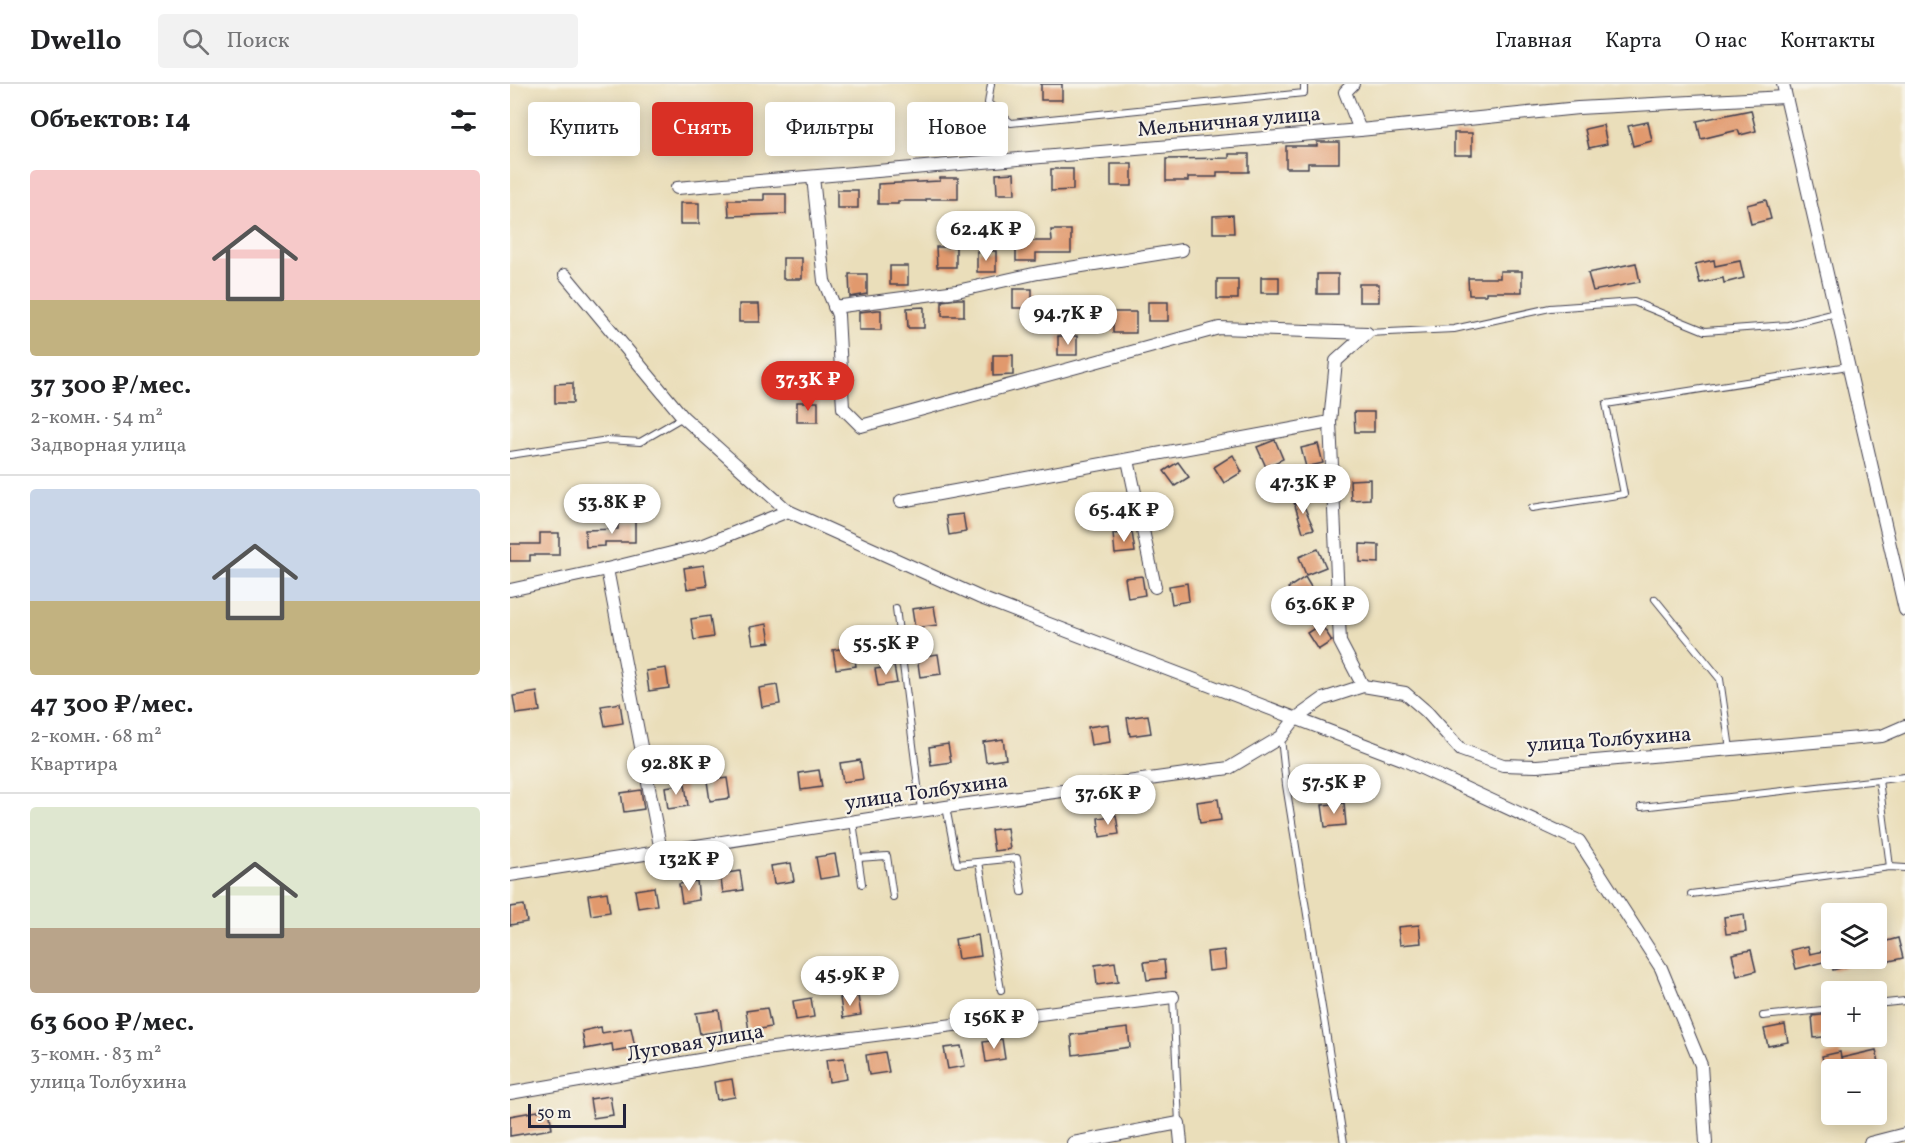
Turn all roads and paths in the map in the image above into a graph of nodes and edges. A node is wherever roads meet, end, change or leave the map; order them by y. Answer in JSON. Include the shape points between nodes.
{"nodes":[{"id":1,"x":991,"y":84,"type":"edge"},
{"id":2,"x":1304,"y":84,"type":"edge"},
{"id":3,"x":1353,"y":84,"type":"edge"},
{"id":4,"x":1783,"y":84,"type":"edge"},
{"id":5,"x":1785,"y":97,"type":"junction"},
{"id":6,"x":1360,"y":130,"type":"junction"},
{"id":7,"x":813,"y":177,"type":"junction"},
{"id":8,"x":677,"y":188,"type":"dead end"},
{"id":9,"x":1182,"y":250,"type":"dead end"},
{"id":10,"x":565,"y":275,"type":"dead end"},
{"id":11,"x":834,"y":307,"type":"junction"},
{"id":12,"x":1836,"y":313,"type":"junction"},
{"id":13,"x":1367,"y":333,"type":"junction"},
{"id":14,"x":1848,"y":366,"type":"junction"},
{"id":15,"x":683,"y":417,"type":"junction"},
{"id":16,"x":1330,"y":422,"type":"junction"},
{"id":17,"x":510,"y":455,"type":"edge"},
{"id":18,"x":1128,"y":460,"type":"junction"},
{"id":19,"x":901,"y":501,"type":"dead end"},
{"id":20,"x":1532,"y":508,"type":"dead end"},
{"id":21,"x":788,"y":511,"type":"junction"},
{"id":22,"x":607,"y":569,"type":"junction"},
{"id":23,"x":1155,"y":587,"type":"dead end"},
{"id":24,"x":510,"y":590,"type":"edge"},
{"id":25,"x":1655,"y":599,"type":"dead end"},
{"id":26,"x":896,"y":608,"type":"dead end"},
{"id":27,"x":1905,"y":610,"type":"edge"},
{"id":28,"x":1363,"y":686,"type":"junction"},
{"id":29,"x":1295,"y":720,"type":"junction"},
{"id":30,"x":1905,"y":726,"type":"edge"},
{"id":31,"x":1281,"y":737,"type":"junction"},
{"id":32,"x":1730,"y":749,"type":"junction"},
{"id":33,"x":1905,"y":777,"type":"edge"},
{"id":34,"x":1879,"y":780,"type":"junction"},
{"id":35,"x":946,"y":807,"type":"junction"},
{"id":36,"x":1641,"y":807,"type":"dead end"},
{"id":37,"x":921,"y":811,"type":"junction"},
{"id":38,"x":853,"y":822,"type":"junction"},
{"id":39,"x":662,"y":851,"type":"junction"},
{"id":40,"x":858,"y":858,"type":"junction"},
{"id":41,"x":979,"y":862,"type":"junction"},
{"id":42,"x":1890,"y":867,"type":"junction"},
{"id":43,"x":1905,"y":868,"type":"edge"},
{"id":44,"x":510,"y":875,"type":"edge"},
{"id":45,"x":862,"y":884,"type":"dead end"},
{"id":46,"x":1022,"y":891,"type":"dead end"},
{"id":47,"x":1691,"y":894,"type":"dead end"},
{"id":48,"x":892,"y":897,"type":"dead end"},
{"id":49,"x":1002,"y":990,"type":"dead end"},
{"id":50,"x":1173,"y":997,"type":"joint"},
{"id":51,"x":1905,"y":1001,"type":"edge"},
{"id":52,"x":1887,"y":1003,"type":"edge"},
{"id":53,"x":1821,"y":1010,"type":"edge"},
{"id":54,"x":1763,"y":1016,"type":"dead end"},
{"id":55,"x":510,"y":1093,"type":"edge"},
{"id":56,"x":1179,"y":1123,"type":"junction"},
{"id":57,"x":1905,"y":1134,"type":"edge"},
{"id":58,"x":1887,"y":1141,"type":"edge"},
{"id":59,"x":1073,"y":1143,"type":"edge"},
{"id":60,"x":1181,"y":1143,"type":"edge"},
{"id":61,"x":1344,"y":1143,"type":"edge"},
{"id":62,"x":1706,"y":1143,"type":"edge"},
{"id":63,"x":1870,"y":1143,"type":"edge"}],
"edges":[{"from":1,"to":2,"type":"lane","via":[[988,103],[1011,123],[1304,93]]},
{"from":3,"to":6,"type":"street","via":[[1345,92]]},
{"from":4,"to":5,"type":"street"},
{"from":5,"to":6,"type":"street","name":"Мельничная улица","via":[[1578,108]]},
{"from":5,"to":12,"type":"street"},
{"from":6,"to":7,"type":"street","name":"Мельничная улица"},
{"from":7,"to":8,"type":"street","name":"Мельничная улица"},
{"from":7,"to":11,"type":"street","via":[[824,281]]},
{"from":9,"to":11,"type":"street","via":[[1038,273],[957,291]]},
{"from":10,"to":15,"type":"street"},
{"from":11,"to":13,"type":"street","via":[[838,315],[843,408],[861,426],[1219,328]]},
{"from":12,"to":13,"type":"lane","via":[[1788,324],[1705,331],[1634,302],[1550,308],[1454,329]]},
{"from":12,"to":14,"type":"street"},
{"from":13,"to":16,"type":"street","via":[[1336,361]]},
{"from":14,"to":20,"type":"lane","via":[[1606,404],[1624,494]]},
{"from":14,"to":27,"type":"street"},
{"from":15,"to":17,"type":"lane","via":[[640,442],[608,440]]},
{"from":15,"to":21,"type":"street"},
{"from":16,"to":18,"type":"street"},
{"from":16,"to":28,"type":"street","via":[[1341,642]]},
{"from":18,"to":19,"type":"street"},
{"from":18,"to":23,"type":"street"},
{"from":21,"to":22,"type":"street","via":[[704,545]]},
{"from":21,"to":29,"type":"street","via":[[981,598]]},
{"from":22,"to":24,"type":"street"},
{"from":22,"to":39,"type":"street"},
{"from":25,"to":32,"type":"lane","via":[[1720,679]]},
{"from":26,"to":37,"type":"lane"},
{"from":28,"to":29,"type":"street","name":"улица Толбухина","via":[[1323,699]]},
{"from":28,"to":32,"type":"street","name":"улица Толбухина","via":[[1405,693],[1461,750],[1503,765],[1537,766]]},
{"from":29,"to":31,"type":"street","name":"улица Толбухина"},
{"from":29,"to":62,"type":"street","via":[[1402,759],[1578,841],[1661,968],[1701,1065]]},
{"from":30,"to":32,"type":"street","name":"улица Толбухина","via":[[1882,736]]},
{"from":31,"to":35,"type":"street","name":"улица Толбухина","via":[[1229,768]]},
{"from":31,"to":61,"type":"lane"},
{"from":33,"to":34,"type":"lane"},
{"from":34,"to":36,"type":"lane"},
{"from":34,"to":42,"type":"lane"},
{"from":35,"to":37,"type":"street","name":"улица Толбухина"},
{"from":35,"to":41,"type":"lane","via":[[957,864]]},
{"from":37,"to":38,"type":"street","name":"улица Толбухина"},
{"from":38,"to":39,"type":"street","name":"улица Толбухина"},
{"from":38,"to":40,"type":"lane"},
{"from":39,"to":44,"type":"street","name":"улица Толбухина"},
{"from":40,"to":45,"type":"lane"},
{"from":40,"to":48,"type":"lane","via":[[887,856]]},
{"from":41,"to":46,"type":"lane","via":[[1017,858]]},
{"from":41,"to":49,"type":"lane"},
{"from":42,"to":43,"type":"lane"},
{"from":42,"to":47,"type":"lane"},
{"from":50,"to":55,"type":"street","name":"Луговая улица","via":[[757,1050]]},
{"from":50,"to":56,"type":"lane"},
{"from":51,"to":52,"type":"lane"},
{"from":53,"to":54,"type":"lane"},
{"from":56,"to":59,"type":"street"},
{"from":56,"to":60,"type":"street"},
{"from":57,"to":58,"type":"street"},
{"from":58,"to":63,"type":"street"}]}
